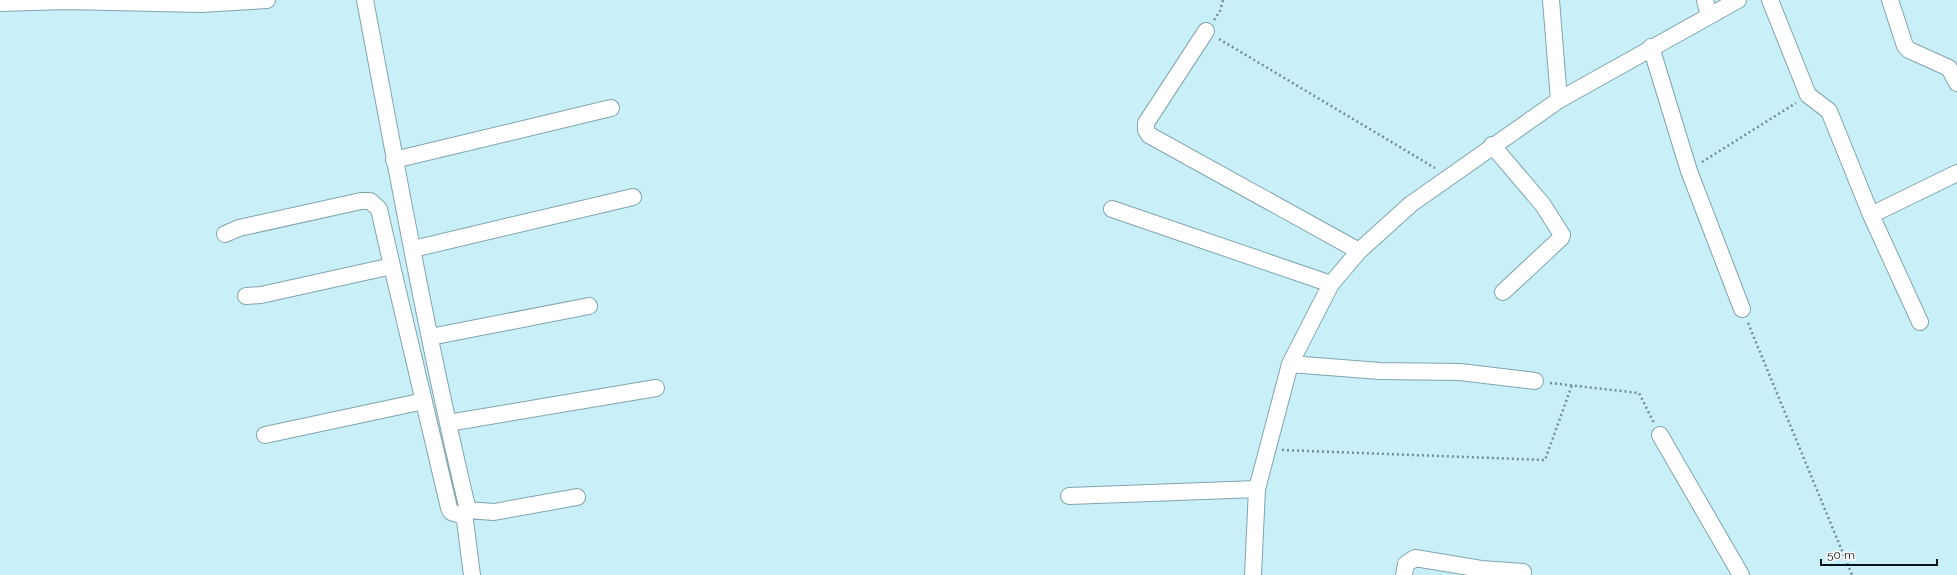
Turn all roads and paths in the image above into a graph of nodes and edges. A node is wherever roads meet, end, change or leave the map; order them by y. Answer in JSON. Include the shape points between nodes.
{"nodes":[{"id":1,"x":267,"y":0,"type":"edge"},
{"id":2,"x":366,"y":0,"type":"edge"},
{"id":3,"x":1223,"y":0,"type":"edge"},
{"id":4,"x":1551,"y":0,"type":"edge"},
{"id":5,"x":1705,"y":0,"type":"edge"},
{"id":6,"x":1738,"y":0,"type":"edge"},
{"id":7,"x":1770,"y":0,"type":"edge"},
{"id":8,"x":1890,"y":0,"type":"edge"},
{"id":9,"x":66,"y":1,"type":"edge"},
{"id":10,"x":201,"y":2,"type":"edge"},
{"id":11,"x":0,"y":3,"type":"edge"},
{"id":12,"x":1708,"y":16,"type":"junction"},
{"id":13,"x":1206,"y":31,"type":"junction"},
{"id":14,"x":1651,"y":47,"type":"junction"},
{"id":15,"x":1957,"y":83,"type":"edge"},
{"id":16,"x":1808,"y":96,"type":"junction"},
{"id":17,"x":1559,"y":100,"type":"junction"},
{"id":18,"x":611,"y":108,"type":"dead end"},
{"id":19,"x":1492,"y":145,"type":"junction"},
{"id":20,"x":394,"y":160,"type":"junction"},
{"id":21,"x":1689,"y":171,"type":"junction"},
{"id":22,"x":1957,"y":173,"type":"edge"},
{"id":23,"x":1449,"y":176,"type":"junction"},
{"id":24,"x":633,"y":197,"type":"dead end"},
{"id":25,"x":1112,"y":209,"type":"dead end"},
{"id":26,"x":1871,"y":215,"type":"junction"},
{"id":27,"x":225,"y":234,"type":"dead end"},
{"id":28,"x":412,"y":249,"type":"junction"},
{"id":29,"x":1359,"y":251,"type":"junction"},
{"id":30,"x":392,"y":266,"type":"junction"},
{"id":31,"x":1332,"y":284,"type":"junction"},
{"id":32,"x":1503,"y":292,"type":"dead end"},
{"id":33,"x":246,"y":296,"type":"dead end"},
{"id":34,"x":589,"y":306,"type":"dead end"},
{"id":35,"x":1742,"y":310,"type":"joint"},
{"id":36,"x":1920,"y":322,"type":"dead end"},
{"id":37,"x":430,"y":337,"type":"junction"},
{"id":38,"x":1290,"y":364,"type":"junction"},
{"id":39,"x":1535,"y":381,"type":"joint"},
{"id":40,"x":1572,"y":385,"type":"junction"},
{"id":41,"x":656,"y":388,"type":"dead end"},
{"id":42,"x":424,"y":401,"type":"junction"},
{"id":43,"x":448,"y":423,"type":"junction"},
{"id":44,"x":266,"y":435,"type":"dead end"},
{"id":45,"x":1660,"y":435,"type":"joint"},
{"id":46,"x":1267,"y":450,"type":"junction"},
{"id":47,"x":1257,"y":489,"type":"junction"},
{"id":48,"x":1069,"y":496,"type":"dead end"},
{"id":49,"x":577,"y":498,"type":"dead end"},
{"id":50,"x":465,"y":511,"type":"junction"},
{"id":51,"x":1523,"y":572,"type":"dead end"},
{"id":52,"x":472,"y":575,"type":"edge"},
{"id":53,"x":1253,"y":575,"type":"edge"},
{"id":54,"x":1404,"y":575,"type":"edge"},
{"id":55,"x":1740,"y":575,"type":"edge"},
{"id":56,"x":1852,"y":575,"type":"edge"}],
"edges":[{"from":1,"to":10,"type":"street"},
{"from":2,"to":20,"type":"street"},
{"from":3,"to":13,"type":"path","via":[[1220,11]]},
{"from":4,"to":17,"type":"street"},
{"from":5,"to":12,"type":"street"},
{"from":6,"to":12,"type":"street"},
{"from":7,"to":16,"type":"street"},
{"from":8,"to":15,"type":"street","via":[[1905,46],[1949,68]]},
{"from":9,"to":10,"type":"street"},
{"from":9,"to":11,"type":"street"},
{"from":12,"to":14,"type":"street"},
{"from":13,"to":23,"type":"path"},
{"from":13,"to":29,"type":"street","via":[[1146,123],[1149,135]]},
{"from":14,"to":17,"type":"street"},
{"from":14,"to":21,"type":"street"},
{"from":16,"to":21,"type":"path"},
{"from":16,"to":26,"type":"street","via":[[1829,111]]},
{"from":17,"to":19,"type":"street"},
{"from":18,"to":20,"type":"street"},
{"from":19,"to":23,"type":"street"},
{"from":19,"to":32,"type":"street","via":[[1543,205],[1562,235]]},
{"from":20,"to":28,"type":"street"},
{"from":21,"to":35,"type":"street"},
{"from":22,"to":26,"type":"street"},
{"from":23,"to":29,"type":"street","via":[[1411,204]]},
{"from":24,"to":28,"type":"street"},
{"from":25,"to":31,"type":"street"},
{"from":26,"to":36,"type":"street"},
{"from":27,"to":30,"type":"street","via":[[246,226],[370,201],[379,210]]},
{"from":28,"to":37,"type":"street"},
{"from":29,"to":31,"type":"street"},
{"from":30,"to":33,"type":"street","via":[[261,295]]},
{"from":30,"to":42,"type":"street"},
{"from":31,"to":38,"type":"street"},
{"from":34,"to":37,"type":"street"},
{"from":35,"to":56,"type":"path"},
{"from":37,"to":43,"type":"street"},
{"from":38,"to":39,"type":"street","via":[[1380,371],[1460,372]]},
{"from":38,"to":46,"type":"street"},
{"from":39,"to":40,"type":"path"},
{"from":40,"to":45,"type":"path","via":[[1639,393]]},
{"from":40,"to":46,"type":"path","via":[[1545,460]]},
{"from":41,"to":43,"type":"street"},
{"from":42,"to":44,"type":"street"},
{"from":42,"to":50,"type":"street","via":[[449,508],[455,514]]},
{"from":43,"to":50,"type":"street"},
{"from":45,"to":55,"type":"street"},
{"from":46,"to":47,"type":"street"},
{"from":47,"to":48,"type":"street"},
{"from":47,"to":53,"type":"street"},
{"from":49,"to":50,"type":"street","via":[[494,512]]},
{"from":50,"to":52,"type":"street"},
{"from":51,"to":54,"type":"street","via":[[1481,569],[1415,558],[1406,564]]}]}
